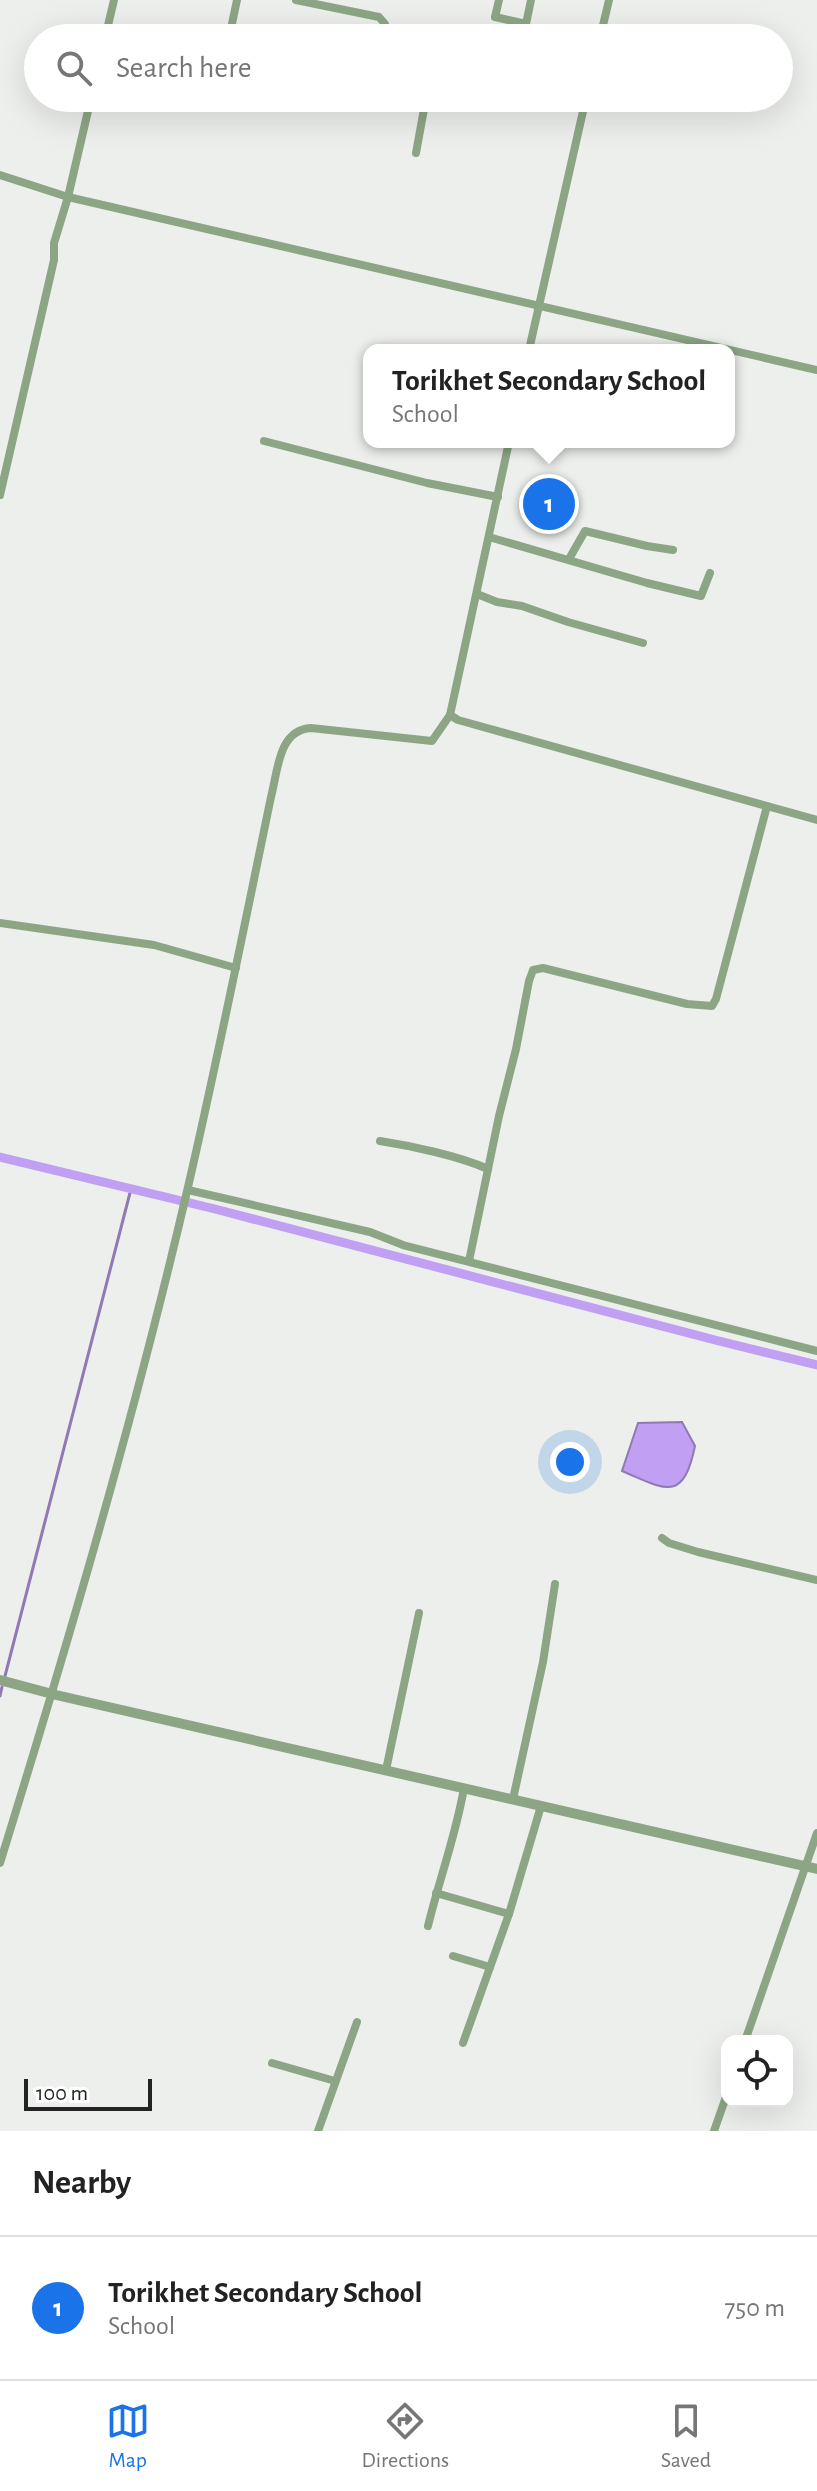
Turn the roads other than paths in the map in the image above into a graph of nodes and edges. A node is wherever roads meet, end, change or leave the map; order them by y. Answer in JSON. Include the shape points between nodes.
{"nodes":[{"id":1,"x":114,"y":0,"type":"edge"},
{"id":2,"x":237,"y":0,"type":"edge"},
{"id":3,"x":296,"y":0,"type":"edge"},
{"id":4,"x":499,"y":0,"type":"edge"},
{"id":5,"x":531,"y":0,"type":"edge"},
{"id":6,"x":609,"y":0,"type":"edge"},
{"id":7,"x":108,"y":24,"type":"edge"},
{"id":8,"x":232,"y":24,"type":"edge"},
{"id":9,"x":385,"y":24,"type":"edge"},
{"id":10,"x":603,"y":24,"type":"edge"},
{"id":11,"x":88,"y":112,"type":"edge"},
{"id":12,"x":423,"y":112,"type":"edge"},
{"id":13,"x":583,"y":112,"type":"edge"},
{"id":14,"x":416,"y":153,"type":"dead end"},
{"id":15,"x":0,"y":175,"type":"edge"},
{"id":16,"x":68,"y":197,"type":"junction"},
{"id":17,"x":538,"y":305,"type":"junction"},
{"id":18,"x":530,"y":344,"type":"edge"},
{"id":19,"x":705,"y":344,"type":"edge"},
{"id":20,"x":735,"y":351,"type":"edge"},
{"id":21,"x":817,"y":370,"type":"edge"},
{"id":22,"x":264,"y":441,"type":"dead end"},
{"id":23,"x":508,"y":448,"type":"edge"},
{"id":24,"x":0,"y":495,"type":"edge"},
{"id":25,"x":498,"y":497,"type":"junction"},
{"id":26,"x":489,"y":537,"type":"junction"},
{"id":27,"x":673,"y":550,"type":"dead end"},
{"id":28,"x":569,"y":559,"type":"junction"},
{"id":29,"x":710,"y":573,"type":"dead end"},
{"id":30,"x":477,"y":594,"type":"junction"},
{"id":31,"x":643,"y":643,"type":"dead end"},
{"id":32,"x":450,"y":715,"type":"junction"},
{"id":33,"x":767,"y":806,"type":"junction"},
{"id":34,"x":817,"y":820,"type":"edge"},
{"id":35,"x":0,"y":923,"type":"edge"},
{"id":36,"x":236,"y":968,"type":"junction"},
{"id":37,"x":380,"y":1141,"type":"dead end"},
{"id":38,"x":488,"y":1169,"type":"junction"},
{"id":39,"x":187,"y":1193,"type":"junction"},
{"id":40,"x":469,"y":1261,"type":"junction"},
{"id":41,"x":817,"y":1351,"type":"edge"},
{"id":42,"x":662,"y":1538,"type":"dead end"},
{"id":43,"x":817,"y":1580,"type":"edge"},
{"id":44,"x":555,"y":1584,"type":"dead end"},
{"id":45,"x":419,"y":1613,"type":"dead end"},
{"id":46,"x":0,"y":1680,"type":"edge"},
{"id":47,"x":53,"y":1692,"type":"junction"},
{"id":48,"x":386,"y":1770,"type":"junction"},
{"id":49,"x":464,"y":1788,"type":"junction"},
{"id":50,"x":513,"y":1799,"type":"junction"},
{"id":51,"x":541,"y":1806,"type":"junction"},
{"id":52,"x":817,"y":1833,"type":"edge"},
{"id":53,"x":0,"y":1863,"type":"edge"},
{"id":54,"x":811,"y":1868,"type":"edge"},
{"id":55,"x":436,"y":1893,"type":"junction"},
{"id":56,"x":509,"y":1914,"type":"junction"},
{"id":57,"x":428,"y":1926,"type":"dead end"},
{"id":58,"x":453,"y":1956,"type":"dead end"},
{"id":59,"x":490,"y":1967,"type":"junction"},
{"id":60,"x":357,"y":2022,"type":"dead end"},
{"id":61,"x":747,"y":2035,"type":"edge"},
{"id":62,"x":463,"y":2043,"type":"dead end"},
{"id":63,"x":272,"y":2063,"type":"dead end"},
{"id":64,"x":335,"y":2081,"type":"junction"},
{"id":65,"x":722,"y":2107,"type":"edge"},
{"id":66,"x":318,"y":2131,"type":"edge"},
{"id":67,"x":714,"y":2131,"type":"edge"}],
"edges":[{"from":1,"to":7,"type":"street"},
{"from":2,"to":8,"type":"street"},
{"from":3,"to":9,"type":"street","via":[[379,17]]},
{"from":4,"to":5,"type":"street","via":[[495,17],[526,24]]},
{"from":6,"to":10,"type":"street"},
{"from":11,"to":16,"type":"street"},
{"from":12,"to":14,"type":"street"},
{"from":13,"to":17,"type":"street"},
{"from":15,"to":16,"type":"street"},
{"from":16,"to":17,"type":"street"},
{"from":16,"to":24,"type":"street"},
{"from":17,"to":18,"type":"street"},
{"from":17,"to":19,"type":"street"},
{"from":20,"to":21,"type":"street"},
{"from":22,"to":25,"type":"street"},
{"from":23,"to":25,"type":"street"},
{"from":25,"to":26,"type":"street"},
{"from":26,"to":28,"type":"street"},
{"from":26,"to":30,"type":"street"},
{"from":27,"to":28,"type":"street","via":[[585,531]]},
{"from":28,"to":29,"type":"street","via":[[701,596]]},
{"from":30,"to":31,"type":"street"},
{"from":30,"to":32,"type":"street"},
{"from":32,"to":33,"type":"street"},
{"from":32,"to":36,"type":"street","via":[[432,741],[311,728],[294,731],[286,740]]},
{"from":33,"to":34,"type":"street"},
{"from":33,"to":38,"type":"street","via":[[712,1006],[533,970]]},
{"from":35,"to":36,"type":"street","via":[[154,945]]},
{"from":36,"to":39,"type":"street"},
{"from":37,"to":38,"type":"street"},
{"from":38,"to":40,"type":"street"},
{"from":39,"to":40,"type":"street","via":[[370,1232]]},
{"from":39,"to":47,"type":"street"},
{"from":40,"to":41,"type":"street"},
{"from":42,"to":43,"type":"street","via":[[698,1552]]},
{"from":44,"to":50,"type":"street"},
{"from":45,"to":48,"type":"street"},
{"from":46,"to":47,"type":"street"},
{"from":47,"to":48,"type":"street"},
{"from":47,"to":53,"type":"street"},
{"from":48,"to":49,"type":"street"},
{"from":49,"to":50,"type":"street"},
{"from":49,"to":55,"type":"street"},
{"from":50,"to":51,"type":"street"},
{"from":51,"to":54,"type":"street"},
{"from":51,"to":56,"type":"street"},
{"from":52,"to":54,"type":"street"},
{"from":54,"to":61,"type":"street"},
{"from":55,"to":56,"type":"street"},
{"from":55,"to":57,"type":"street"},
{"from":56,"to":59,"type":"street"},
{"from":58,"to":59,"type":"street"},
{"from":59,"to":62,"type":"street"},
{"from":60,"to":64,"type":"street"},
{"from":63,"to":64,"type":"street"},
{"from":64,"to":66,"type":"street"},
{"from":65,"to":67,"type":"street"}]}
